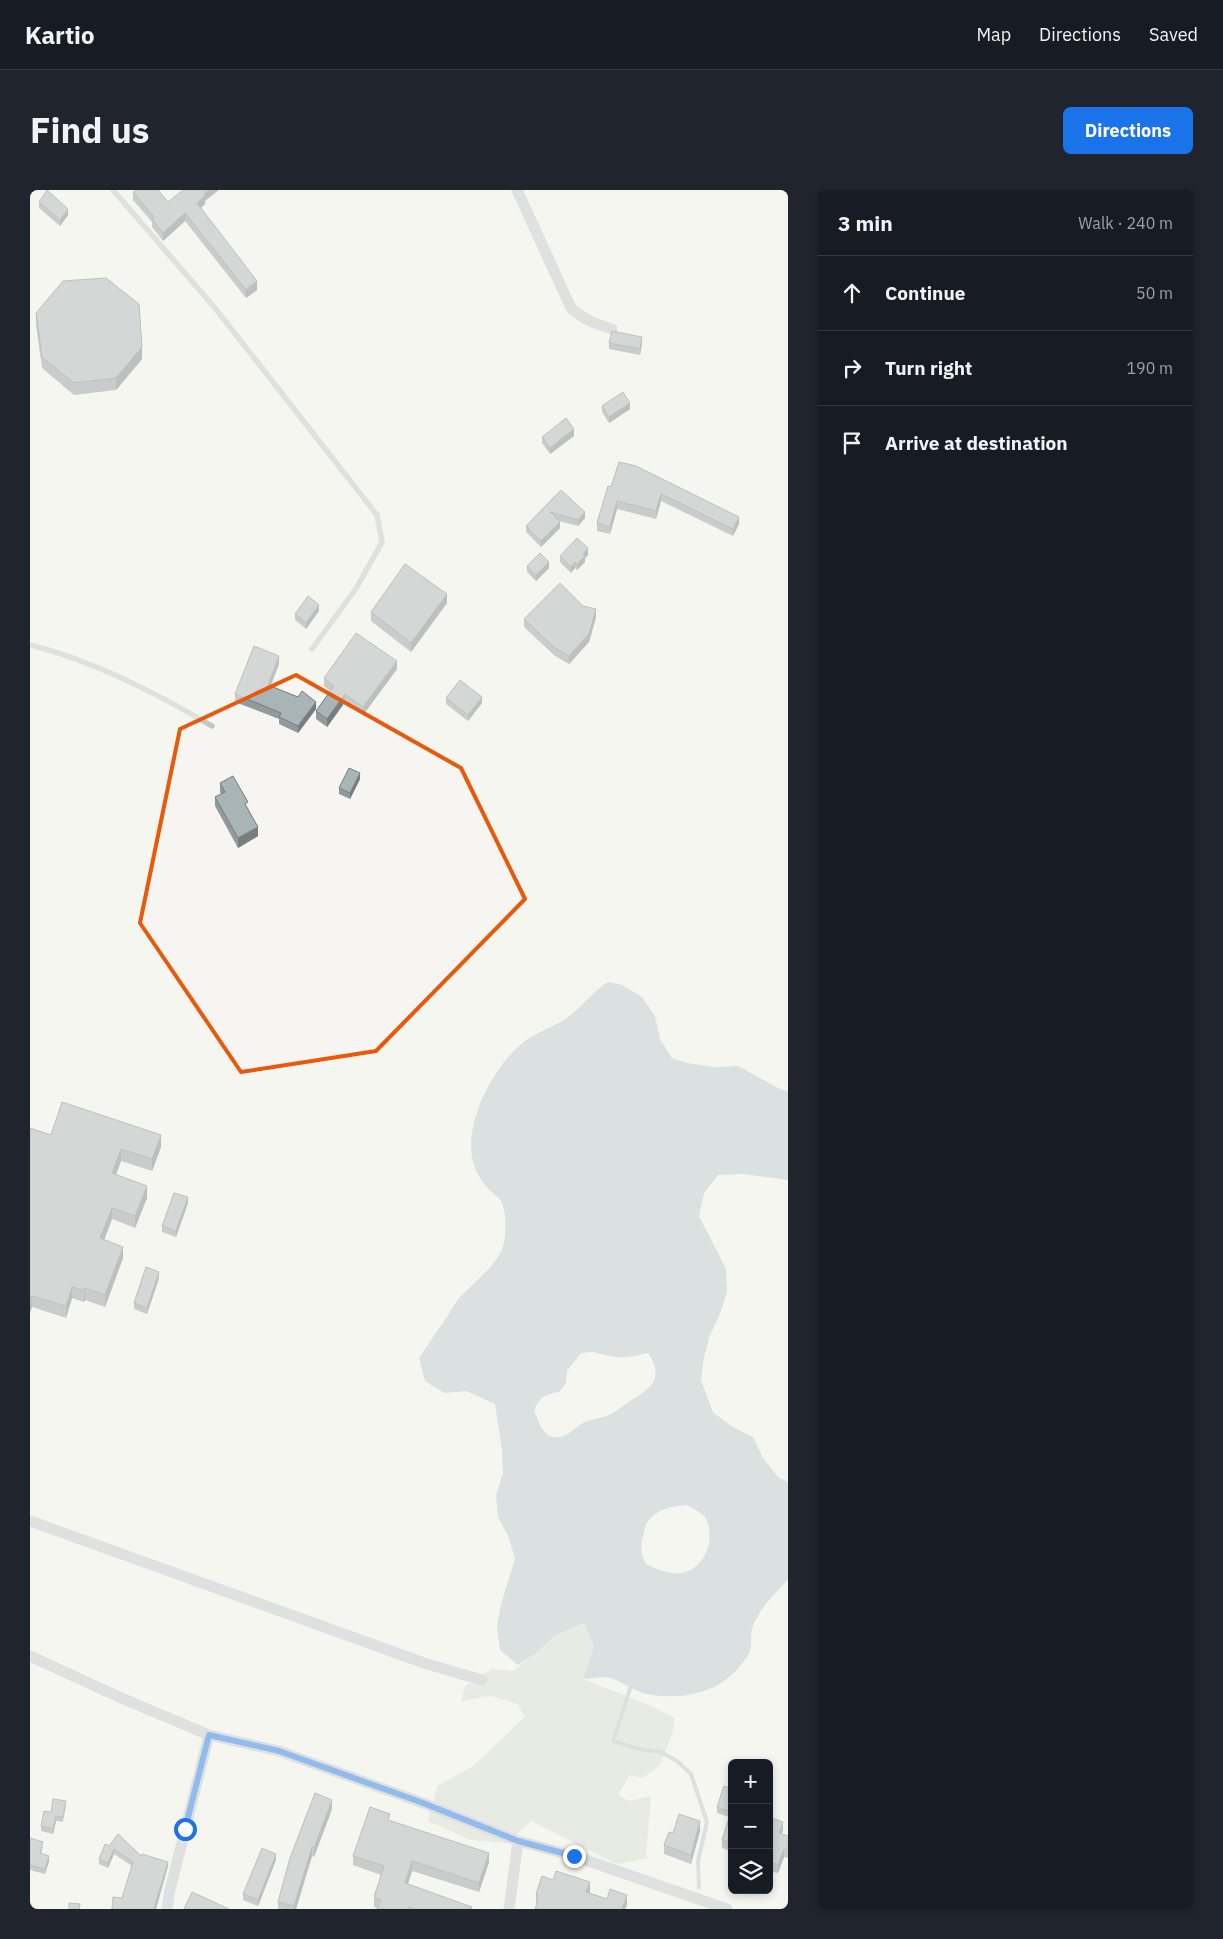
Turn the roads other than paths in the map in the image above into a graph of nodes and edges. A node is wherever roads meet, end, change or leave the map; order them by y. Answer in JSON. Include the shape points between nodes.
{"nodes":[{"id":1,"x":113,"y":190,"type":"edge"},
{"id":2,"x":517,"y":190,"type":"edge"},
{"id":3,"x":612,"y":329,"type":"edge"},
{"id":4,"x":30,"y":645,"type":"edge"},
{"id":5,"x":312,"y":649,"type":"dead end"},
{"id":6,"x":212,"y":726,"type":"dead end"},
{"id":7,"x":30,"y":1521,"type":"edge"},
{"id":8,"x":30,"y":1656,"type":"edge"},
{"id":9,"x":482,"y":1680,"type":"dead end"},
{"id":10,"x":209,"y":1735,"type":"junction"},
{"id":11,"x":518,"y":1841,"type":"junction"},
{"id":12,"x":167,"y":1909,"type":"edge"},
{"id":13,"x":509,"y":1909,"type":"edge"},
{"id":14,"x":727,"y":1909,"type":"edge"}],
"edges":[{"from":1,"to":5,"type":"lane","via":[[215,308],[377,515],[382,542],[357,587]]},
{"from":2,"to":3,"type":"street","via":[[571,308],[580,317]]},
{"from":4,"to":6,"type":"lane","via":[[118,676]]},
{"from":7,"to":9,"type":"street","via":[[427,1664]]},
{"from":8,"to":10,"type":"street"},
{"from":10,"to":11,"type":"street","via":[[279,1751]]},
{"from":10,"to":12,"type":"street"},
{"from":11,"to":13,"type":"street"},
{"from":11,"to":14,"type":"street","via":[[574,1856]]}]}
